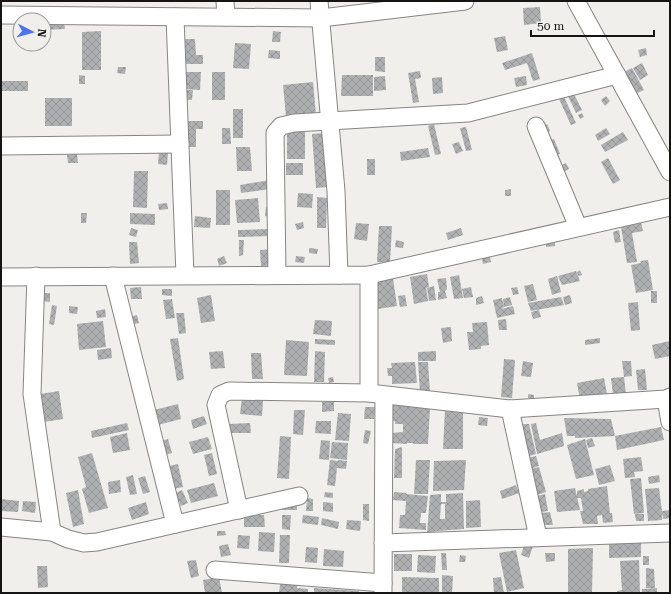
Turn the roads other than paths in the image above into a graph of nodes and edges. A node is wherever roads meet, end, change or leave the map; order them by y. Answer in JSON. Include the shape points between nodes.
{"nodes":[{"id":1,"x":319,"y":1,"type":"edge"},
{"id":2,"x":464,"y":1,"type":"edge"},
{"id":3,"x":576,"y":1,"type":"edge"},
{"id":4,"x":427,"y":3,"type":"edge"},
{"id":5,"x":226,"y":9,"type":"edge"},
{"id":6,"x":1,"y":15,"type":"edge"},
{"id":7,"x":175,"y":17,"type":"junction"},
{"id":8,"x":321,"y":18,"type":"junction"},
{"id":9,"x":617,"y":75,"type":"junction"},
{"id":10,"x":330,"y":121,"type":"junction"},
{"id":11,"x":536,"y":126,"type":"dead end"},
{"id":12,"x":180,"y":144,"type":"junction"},
{"id":13,"x":1,"y":146,"type":"edge"},
{"id":14,"x":670,"y":172,"type":"edge"},
{"id":15,"x":670,"y":207,"type":"edge"},
{"id":16,"x":578,"y":228,"type":"junction"},
{"id":17,"x":277,"y":275,"type":"junction"},
{"id":18,"x":339,"y":275,"type":"junction"},
{"id":19,"x":368,"y":275,"type":"junction"},
{"id":20,"x":36,"y":276,"type":"junction"},
{"id":21,"x":113,"y":276,"type":"junction"},
{"id":22,"x":185,"y":276,"type":"junction"},
{"id":23,"x":1,"y":277,"type":"edge"},
{"id":24,"x":376,"y":394,"type":"junction"},
{"id":25,"x":668,"y":398,"type":"edge"},
{"id":26,"x":510,"y":409,"type":"junction"},
{"id":27,"x":670,"y":422,"type":"edge"},
{"id":28,"x":299,"y":496,"type":"dead end"},
{"id":29,"x":239,"y":510,"type":"junction"},
{"id":30,"x":174,"y":524,"type":"junction"},
{"id":31,"x":1,"y":527,"type":"edge"},
{"id":32,"x":52,"y":532,"type":"junction"},
{"id":33,"x":670,"y":533,"type":"edge"},
{"id":34,"x":538,"y":538,"type":"junction"},
{"id":35,"x":383,"y":543,"type":"junction"},
{"id":36,"x":215,"y":570,"type":"dead end"},
{"id":37,"x":383,"y":588,"type":"edge"}],
"edges":[{"from":1,"to":8,"type":"street"},
{"from":2,"to":4,"type":"street"},
{"from":3,"to":9,"type":"street"},
{"from":4,"to":8,"type":"street"},
{"from":5,"to":7,"type":"street"},
{"from":5,"to":8,"type":"street"},
{"from":6,"to":7,"type":"street"},
{"from":7,"to":12,"type":"street"},
{"from":8,"to":10,"type":"street"},
{"from":9,"to":10,"type":"street","via":[[468,113]]},
{"from":9,"to":14,"type":"street"},
{"from":10,"to":17,"type":"street","via":[[294,123],[281,126],[275,133]]},
{"from":10,"to":18,"type":"street"},
{"from":11,"to":16,"type":"street"},
{"from":12,"to":13,"type":"street"},
{"from":12,"to":22,"type":"street"},
{"from":15,"to":16,"type":"street"},
{"from":16,"to":19,"type":"street"},
{"from":17,"to":18,"type":"street"},
{"from":17,"to":22,"type":"street"},
{"from":18,"to":19,"type":"street"},
{"from":19,"to":24,"type":"street"},
{"from":20,"to":21,"type":"street"},
{"from":20,"to":23,"type":"street"},
{"from":20,"to":32,"type":"street","via":[[32,394]]},
{"from":21,"to":22,"type":"street"},
{"from":21,"to":30,"type":"street"},
{"from":24,"to":26,"type":"street"},
{"from":24,"to":29,"type":"street","via":[[229,391],[220,395],[216,406]]},
{"from":24,"to":35,"type":"street"},
{"from":25,"to":26,"type":"street"},
{"from":25,"to":27,"type":"street"},
{"from":26,"to":34,"type":"street"},
{"from":28,"to":29,"type":"street"},
{"from":29,"to":30,"type":"street"},
{"from":30,"to":32,"type":"street","via":[[84,543]]},
{"from":31,"to":32,"type":"street"},
{"from":33,"to":34,"type":"street"},
{"from":34,"to":35,"type":"street"},
{"from":35,"to":37,"type":"street"},
{"from":36,"to":37,"type":"street"}]}
